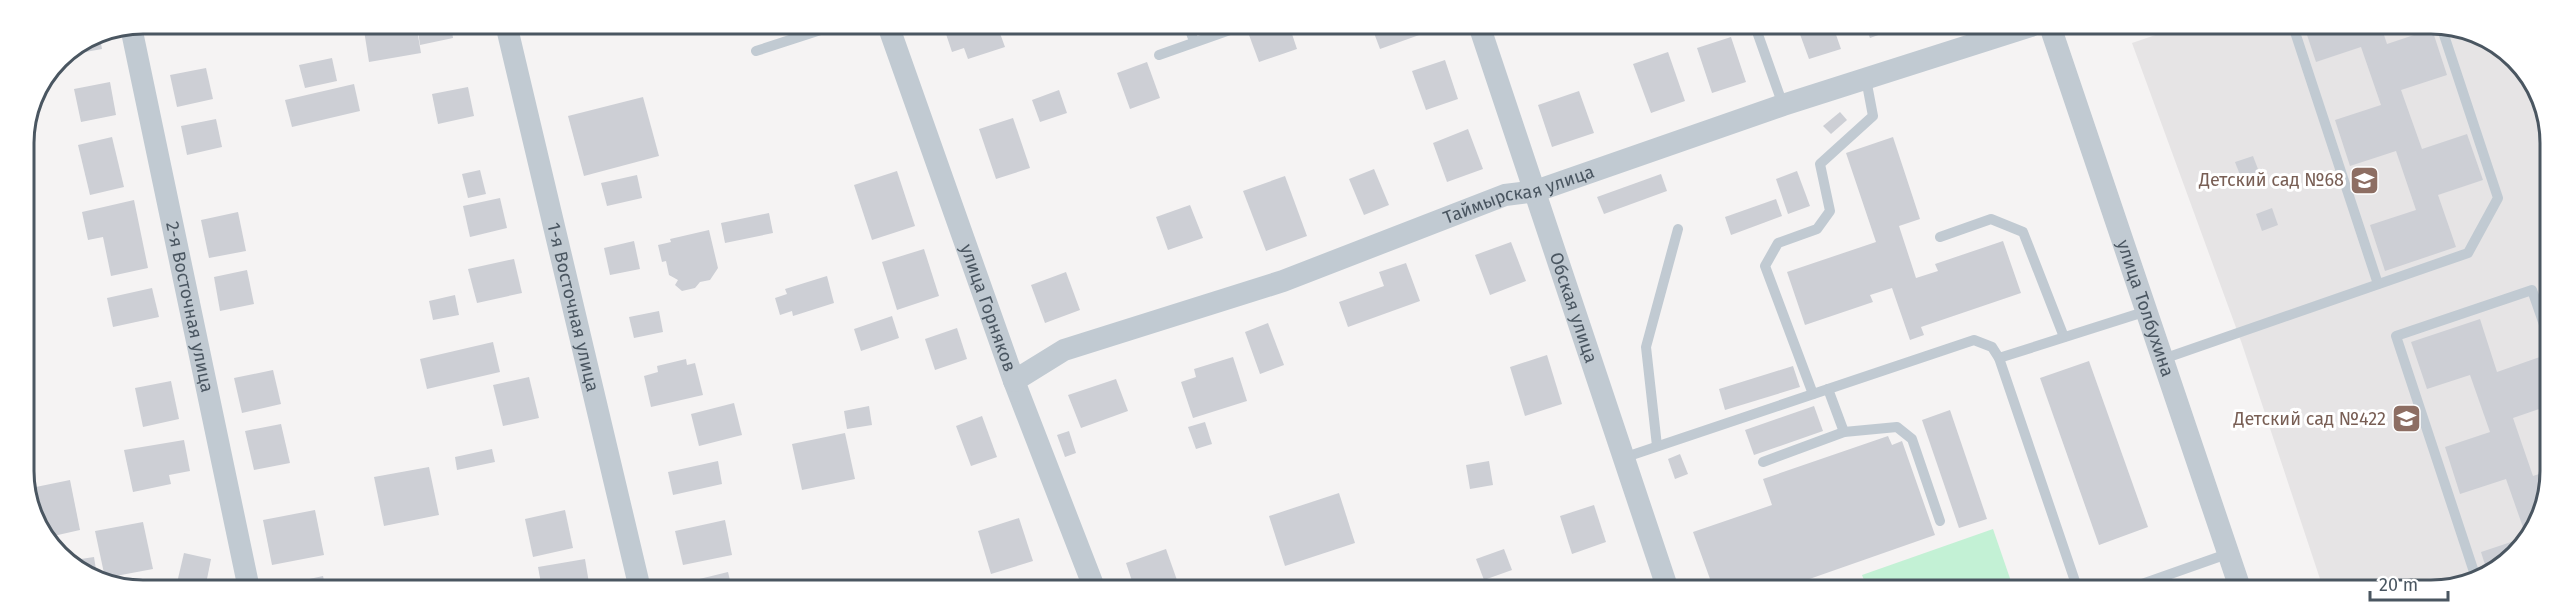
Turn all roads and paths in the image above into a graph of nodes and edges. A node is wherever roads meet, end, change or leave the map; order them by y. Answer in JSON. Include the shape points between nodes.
{"nodes":[{"id":1,"x":508,"y":34,"type":"edge"},
{"id":2,"x":808,"y":34,"type":"edge"},
{"id":3,"x":891,"y":34,"type":"edge"},
{"id":4,"x":1191,"y":34,"type":"edge"},
{"id":5,"x":1216,"y":34,"type":"edge"},
{"id":6,"x":1482,"y":34,"type":"edge"},
{"id":7,"x":1758,"y":34,"type":"edge"},
{"id":8,"x":2006,"y":34,"type":"edge"},
{"id":9,"x":2053,"y":34,"type":"edge"},
{"id":10,"x":2296,"y":34,"type":"edge"},
{"id":11,"x":133,"y":35,"type":"edge"},
{"id":12,"x":2444,"y":36,"type":"edge"},
{"id":13,"x":1194,"y":41,"type":"junction"},
{"id":14,"x":756,"y":51,"type":"dead end"},
{"id":15,"x":1159,"y":55,"type":"dead end"},
{"id":16,"x":1866,"y":79,"type":"junction"},
{"id":17,"x":1783,"y":105,"type":"junction"},
{"id":18,"x":1536,"y":191,"type":"junction"},
{"id":19,"x":1678,"y":229,"type":"dead end"},
{"id":20,"x":1940,"y":237,"type":"dead end"},
{"id":21,"x":2378,"y":284,"type":"junction"},
{"id":22,"x":2148,"y":311,"type":"junction"},
{"id":23,"x":2540,"y":313,"type":"edge"},
{"id":24,"x":2064,"y":337,"type":"junction"},
{"id":25,"x":1999,"y":358,"type":"junction"},
{"id":26,"x":2163,"y":359,"type":"junction"},
{"id":27,"x":1014,"y":381,"type":"junction"},
{"id":28,"x":1828,"y":389,"type":"junction"},
{"id":29,"x":1813,"y":394,"type":"junction"},
{"id":30,"x":1844,"y":432,"type":"junction"},
{"id":31,"x":1657,"y":446,"type":"junction"},
{"id":32,"x":1623,"y":458,"type":"junction"},
{"id":33,"x":1763,"y":462,"type":"dead end"},
{"id":34,"x":1940,"y":521,"type":"dead end"},
{"id":35,"x":2227,"y":554,"type":"junction"},
{"id":36,"x":2474,"y":571,"type":"edge"},
{"id":37,"x":247,"y":580,"type":"edge"},
{"id":38,"x":638,"y":580,"type":"edge"},
{"id":39,"x":1091,"y":580,"type":"edge"},
{"id":40,"x":1665,"y":580,"type":"edge"},
{"id":41,"x":2075,"y":580,"type":"edge"},
{"id":42,"x":2155,"y":580,"type":"edge"},
{"id":43,"x":2237,"y":580,"type":"edge"}],
"edges":[{"from":1,"to":38,"type":"street","name":"1-я Восточная улица"},
{"from":2,"to":14,"type":"lane"},
{"from":3,"to":27,"type":"street","name":"улица Горняков"},
{"from":4,"to":13,"type":"lane"},
{"from":5,"to":13,"type":"lane"},
{"from":6,"to":18,"type":"street","name":"Обская улица"},
{"from":7,"to":17,"type":"lane"},
{"from":8,"to":16,"type":"street","name":"Таймырская улица"},
{"from":9,"to":22,"type":"street","name":"улица Толбухина"},
{"from":10,"to":21,"type":"lane"},
{"from":11,"to":37,"type":"street","name":"2-я Восточная улица"},
{"from":12,"to":21,"type":"lane","via":[[2498,198],[2468,253]]},
{"from":13,"to":15,"type":"lane"},
{"from":16,"to":17,"type":"street","name":"Таймырская улица"},
{"from":16,"to":29,"type":"lane","via":[[1873,116],[1820,164],[1830,211],[1817,229],[1778,243],[1765,266]]},
{"from":17,"to":18,"type":"street","name":"Таймырская улица"},
{"from":18,"to":27,"type":"street","name":"Таймырская улица","via":[[1505,195],[1283,281],[1064,350]]},
{"from":18,"to":32,"type":"street","name":"Обская улица"},
{"from":19,"to":31,"type":"lane","via":[[1646,347]]},
{"from":20,"to":24,"type":"lane","via":[[1991,219],[2023,232]]},
{"from":21,"to":26,"type":"lane"},
{"from":22,"to":24,"type":"lane"},
{"from":22,"to":26,"type":"street","name":"улица Толбухина"},
{"from":23,"to":36,"type":"lane","via":[[2532,290],[2396,336]]},
{"from":24,"to":25,"type":"lane"},
{"from":25,"to":28,"type":"lane","via":[[1992,346],[1974,340]]},
{"from":25,"to":41,"type":"lane"},
{"from":26,"to":35,"type":"street","name":"улица Толбухина"},
{"from":27,"to":39,"type":"street","name":"улица Горняков"},
{"from":28,"to":29,"type":"lane"},
{"from":28,"to":30,"type":"lane"},
{"from":29,"to":31,"type":"lane"},
{"from":30,"to":33,"type":"lane"},
{"from":30,"to":34,"type":"lane","via":[[1897,428],[1906,432],[1912,439]]},
{"from":31,"to":32,"type":"lane"},
{"from":32,"to":40,"type":"street","name":"Обская улица"},
{"from":35,"to":42,"type":"lane"},
{"from":35,"to":43,"type":"street","name":"улица Толбухина"}]}
